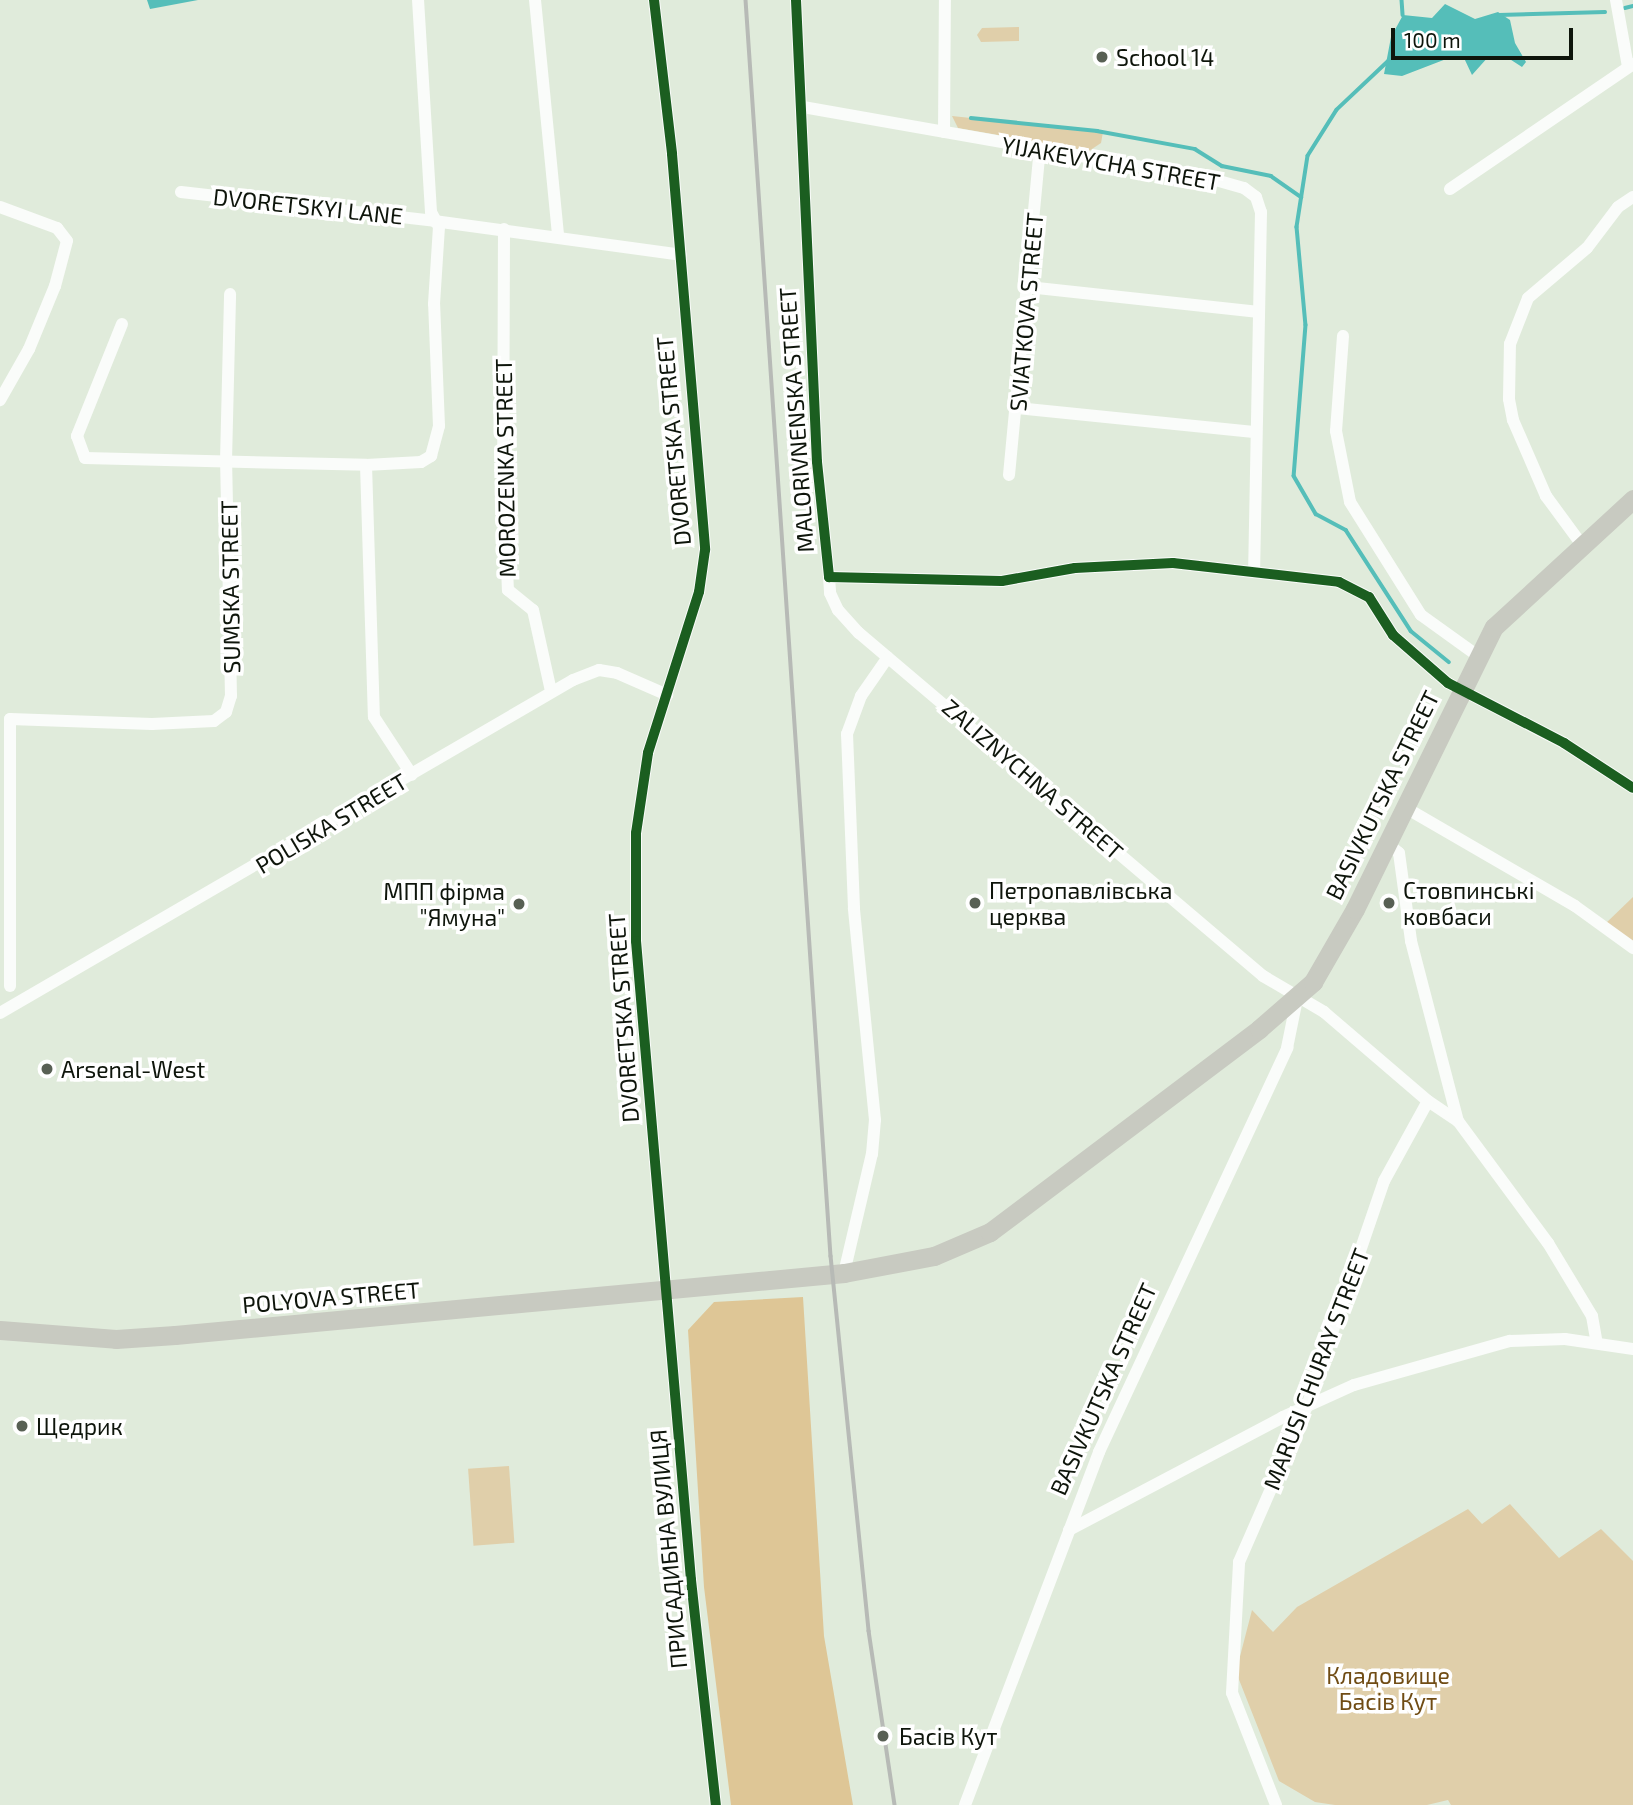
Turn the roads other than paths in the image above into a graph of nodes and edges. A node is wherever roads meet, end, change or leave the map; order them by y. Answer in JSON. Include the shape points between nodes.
{"nodes":[{"id":1,"x":418,"y":0,"type":"edge"},
{"id":2,"x":535,"y":0,"type":"edge"},
{"id":3,"x":654,"y":0,"type":"edge"},
{"id":4,"x":796,"y":0,"type":"edge"},
{"id":5,"x":945,"y":0,"type":"edge"},
{"id":6,"x":1616,"y":0,"type":"edge"},
{"id":7,"x":1630,"y":66,"type":"edge"},
{"id":8,"x":803,"y":107,"type":"junction"},
{"id":9,"x":944,"y":132,"type":"junction"},
{"id":10,"x":1040,"y":149,"type":"junction"},
{"id":11,"x":1450,"y":189,"type":"dead end"},
{"id":12,"x":181,"y":192,"type":"dead end"},
{"id":13,"x":1633,"y":197,"type":"edge"},
{"id":14,"x":0,"y":207,"type":"edge"},
{"id":15,"x":434,"y":220,"type":"junction"},
{"id":16,"x":504,"y":229,"type":"junction"},
{"id":17,"x":558,"y":236,"type":"junction"},
{"id":18,"x":681,"y":255,"type":"junction"},
{"id":19,"x":1028,"y":287,"type":"junction"},
{"id":20,"x":230,"y":294,"type":"dead end"},
{"id":21,"x":1257,"y":312,"type":"junction"},
{"id":22,"x":122,"y":324,"type":"dead end"},
{"id":23,"x":1343,"y":336,"type":"dead end"},
{"id":24,"x":0,"y":400,"type":"edge"},
{"id":25,"x":1017,"y":408,"type":"junction"},
{"id":26,"x":1254,"y":432,"type":"junction"},
{"id":27,"x":226,"y":461,"type":"junction"},
{"id":28,"x":366,"y":465,"type":"junction"},
{"id":29,"x":1009,"y":475,"type":"dead end"},
{"id":30,"x":1633,"y":499,"type":"edge"},
{"id":31,"x":1581,"y":545,"type":"junction"},
{"id":32,"x":1254,"y":570,"type":"junction"},
{"id":33,"x":829,"y":577,"type":"junction"},
{"id":34,"x":1478,"y":656,"type":"junction"},
{"id":35,"x":888,"y":657,"type":"junction"},
{"id":36,"x":551,"y":691,"type":"junction"},
{"id":37,"x":1460,"y":691,"type":"junction"},
{"id":38,"x":667,"y":695,"type":"junction"},
{"id":39,"x":412,"y":775,"type":"junction"},
{"id":40,"x":1633,"y":788,"type":"edge"},
{"id":41,"x":1406,"y":808,"type":"junction"},
{"id":42,"x":1388,"y":844,"type":"junction"},
{"id":43,"x":1633,"y":948,"type":"edge"},
{"id":44,"x":10,"y":986,"type":"dead end"},
{"id":45,"x":1297,"y":999,"type":"junction"},
{"id":46,"x":0,"y":1013,"type":"edge"},
{"id":47,"x":1428,"y":1101,"type":"junction"},
{"id":48,"x":1458,"y":1121,"type":"junction"},
{"id":49,"x":844,"y":1273,"type":"junction"},
{"id":50,"x":665,"y":1289,"type":"junction"},
{"id":51,"x":0,"y":1330,"type":"edge"},
{"id":52,"x":1597,"y":1343,"type":"junction"},
{"id":53,"x":1633,"y":1349,"type":"edge"},
{"id":54,"x":1307,"y":1406,"type":"junction"},
{"id":55,"x":1069,"y":1530,"type":"junction"},
{"id":56,"x":716,"y":1805,"type":"edge"},
{"id":57,"x":965,"y":1805,"type":"edge"},
{"id":58,"x":1276,"y":1805,"type":"edge"}],
"edges":[{"from":1,"to":15,"type":"street","name":"DVORETSKYI LANE"},
{"from":2,"to":17,"type":"street"},
{"from":3,"to":18,"type":"street","name":"DVORETSKA STREET"},
{"from":4,"to":8,"type":"street","name":"MALORIVNENSKA STREET"},
{"from":5,"to":9,"type":"street"},
{"from":6,"to":7,"type":"street"},
{"from":7,"to":11,"type":"street"},
{"from":8,"to":9,"type":"street","name":"YIJAKEVYCHA STREET"},
{"from":8,"to":33,"type":"street","name":"MALORIVNENSKA STREET","via":[[814,408]]},
{"from":9,"to":10,"type":"street","name":"YIJAKEVYCHA STREET"},
{"from":10,"to":19,"type":"street","name":"SVIATKOVA STREET"},
{"from":10,"to":21,"type":"street","name":"YIJAKEVYCHA STREET","via":[[1212,179],[1244,188],[1256,197],[1261,212]]},
{"from":12,"to":15,"type":"street","name":"DVORETSKYI LANE"},
{"from":13,"to":31,"type":"street","via":[[1618,207],[1587,248],[1528,298],[1510,344],[1513,420],[1546,496]]},
{"from":14,"to":24,"type":"street","via":[[57,228],[67,241],[55,286],[29,349]]},
{"from":15,"to":16,"type":"street","name":"DVORETSKYI LANE"},
{"from":15,"to":28,"type":"street","name":"DVORETSKYI LANE","via":[[439,228],[434,303],[439,426],[431,456],[411,463]]},
{"from":16,"to":17,"type":"street","name":"DVORETSKYI LANE"},
{"from":16,"to":36,"type":"street","name":"MOROZENKA STREET","via":[[508,590],[533,610]]},
{"from":17,"to":18,"type":"street","name":"DVORETSKYI LANE"},
{"from":18,"to":38,"type":"street","name":"DVORETSKA STREET","via":[[705,550],[699,592]]},
{"from":19,"to":21,"type":"street"},
{"from":19,"to":25,"type":"street","name":"SVIATKOVA STREET"},
{"from":20,"to":27,"type":"street","name":"SUMSKA STREET"},
{"from":21,"to":26,"type":"street","name":"YIJAKEVYCHA STREET"},
{"from":22,"to":27,"type":"street","via":[[76,436],[85,458]]},
{"from":23,"to":34,"type":"street","via":[[1336,431],[1350,502],[1421,615]]},
{"from":25,"to":26,"type":"street"},
{"from":25,"to":29,"type":"street","name":"SVIATKOVA STREET"},
{"from":26,"to":32,"type":"street","name":"YIJAKEVYCHA STREET"},
{"from":27,"to":28,"type":"street"},
{"from":27,"to":44,"type":"street","name":"SUMSKA STREET","via":[[232,696],[226,712],[214,721],[152,724],[10,719]]},
{"from":28,"to":39,"type":"street","via":[[373,717]]},
{"from":30,"to":31,"type":"main road","name":"BASIVKUTSKA STREET"},
{"from":31,"to":34,"type":"main road","name":"BASIVKUTSKA STREET","via":[[1494,627]]},
{"from":32,"to":33,"type":"street","name":"MALORIVNENSKA STREET","via":[[1172,563],[1075,568],[1002,581]]},
{"from":32,"to":37,"type":"street","name":"MALORIVNENSKA STREET","via":[[1357,587],[1402,644]]},
{"from":33,"to":35,"type":"street","name":"ZALIZNYCHNA STREET","via":[[830,593],[846,621]]},
{"from":34,"to":37,"type":"main road","name":"BASIVKUTSKA STREET"},
{"from":35,"to":45,"type":"street","name":"ZALIZNYCHNA STREET","via":[[1253,967]]},
{"from":35,"to":49,"type":"street","via":[[860,696],[847,734],[854,908],[875,1120],[872,1153]]},
{"from":36,"to":38,"type":"street","name":"POLISKA STREET","via":[[599,670]]},
{"from":36,"to":39,"type":"street","name":"POLISKA STREET"},
{"from":37,"to":40,"type":"street","name":"MALORIVNENSKA STREET","via":[[1564,743]]},
{"from":37,"to":41,"type":"main road","name":"BASIVKUTSKA STREET"},
{"from":38,"to":50,"type":"street","name":"DVORETSKA STREET","via":[[648,753],[636,833],[636,942]]},
{"from":39,"to":46,"type":"street","name":"POLISKA STREET"},
{"from":41,"to":42,"type":"main road","name":"BASIVKUTSKA STREET"},
{"from":41,"to":43,"type":"street","via":[[1575,906]]},
{"from":42,"to":45,"type":"main road","name":"BASIVKUTSKA STREET","via":[[1313,982]]},
{"from":42,"to":48,"type":"street","name":"ZALIZNYCHNA STREET","via":[[1399,853],[1411,942]]},
{"from":45,"to":47,"type":"street","name":"ZALIZNYCHNA STREET","via":[[1324,1013]]},
{"from":45,"to":49,"type":"main road","name":"BASIVKUTSKA STREET","via":[[990,1232],[934,1256]]},
{"from":45,"to":55,"type":"street","name":"BASIVKUTSKA STREET","via":[[1287,1048],[1099,1452]]},
{"from":47,"to":48,"type":"street","name":"ZALIZNYCHNA STREET"},
{"from":47,"to":54,"type":"street","name":"MARUSI CHURAY STREET","via":[[1384,1181]]},
{"from":48,"to":52,"type":"street","name":"ZALIZNYCHNA STREET","via":[[1548,1243],[1592,1316]]},
{"from":49,"to":50,"type":"main road","name":"BASIVKUTSKA STREET"},
{"from":50,"to":51,"type":"main road","name":"POLYOVA STREET","via":[[116,1339]]},
{"from":50,"to":56,"type":"street","name":"ПРИСАДИБНА ВУЛИЦЯ"},
{"from":52,"to":53,"type":"street"},
{"from":52,"to":54,"type":"street","via":[[1541,1339],[1492,1345],[1354,1385]]},
{"from":54,"to":55,"type":"street"},
{"from":54,"to":58,"type":"street","name":"MARUSI CHURAY STREET","via":[[1285,1462],[1244,1542],[1233,1642],[1231,1693]]},
{"from":55,"to":57,"type":"street","name":"BASIVKUTSKA STREET"}]}
